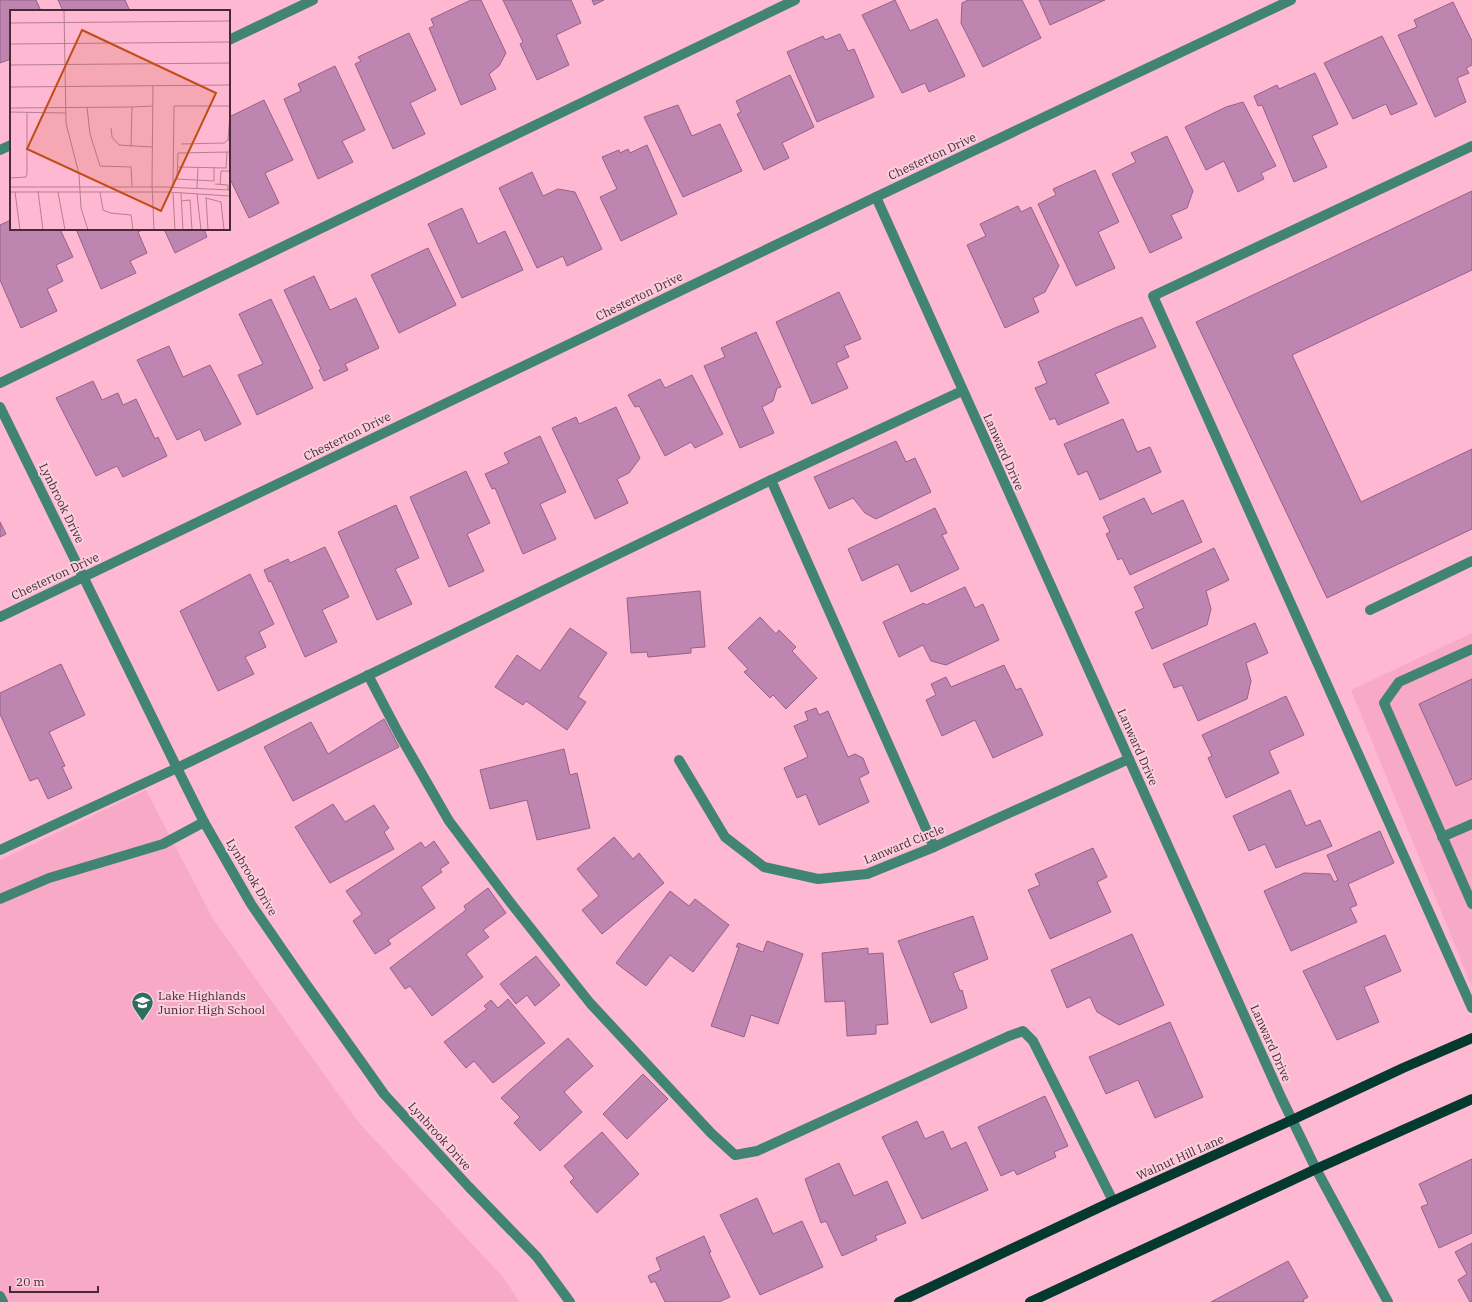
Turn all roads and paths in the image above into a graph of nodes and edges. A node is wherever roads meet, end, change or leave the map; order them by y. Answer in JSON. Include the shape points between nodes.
{"nodes":[{"id":1,"x":313,"y":0,"type":"edge"},
{"id":2,"x":795,"y":0,"type":"edge"},
{"id":3,"x":1290,"y":0,"type":"edge"},
{"id":4,"x":230,"y":40,"type":"edge"},
{"id":5,"x":10,"y":145,"type":"edge"},
{"id":6,"x":1472,"y":146,"type":"edge"},
{"id":7,"x":0,"y":150,"type":"edge"},
{"id":8,"x":876,"y":197,"type":"junction"},
{"id":9,"x":0,"y":383,"type":"edge"},
{"id":10,"x":962,"y":391,"type":"junction"},
{"id":11,"x":0,"y":406,"type":"edge"},
{"id":12,"x":771,"y":480,"type":"junction"},
{"id":13,"x":1472,"y":561,"type":"edge"},
{"id":14,"x":84,"y":577,"type":"junction"},
{"id":15,"x":1370,"y":610,"type":"dead end"},
{"id":16,"x":0,"y":617,"type":"edge"},
{"id":17,"x":1472,"y":649,"type":"edge"},
{"id":18,"x":368,"y":675,"type":"junction"},
{"id":19,"x":1129,"y":759,"type":"junction"},
{"id":20,"x":679,"y":760,"type":"dead end"},
{"id":21,"x":177,"y":768,"type":"junction"},
{"id":22,"x":204,"y":822,"type":"junction"},
{"id":23,"x":1472,"y":824,"type":"edge"},
{"id":24,"x":1442,"y":837,"type":"junction"},
{"id":25,"x":934,"y":847,"type":"junction"},
{"id":26,"x":0,"y":850,"type":"edge"},
{"id":27,"x":0,"y":899,"type":"edge"},
{"id":28,"x":1472,"y":904,"type":"edge"},
{"id":29,"x":1472,"y":1008,"type":"edge"},
{"id":30,"x":1472,"y":1038,"type":"edge"},
{"id":31,"x":1472,"y":1100,"type":"edge"},
{"id":32,"x":1292,"y":1120,"type":"junction"},
{"id":33,"x":1316,"y":1169,"type":"junction"},
{"id":34,"x":1113,"y":1201,"type":"junction"},
{"id":35,"x":0,"y":1296,"type":"edge"},
{"id":36,"x":3,"y":1302,"type":"edge"},
{"id":37,"x":570,"y":1302,"type":"edge"},
{"id":38,"x":899,"y":1302,"type":"edge"},
{"id":39,"x":1030,"y":1302,"type":"edge"},
{"id":40,"x":1388,"y":1302,"type":"edge"}],
"edges":[{"from":1,"to":4,"type":"street"},
{"from":2,"to":9,"type":"street"},
{"from":3,"to":8,"type":"street","name":"Chesterton Drive"},
{"from":5,"to":7,"type":"street"},
{"from":6,"to":29,"type":"street","via":[[1153,296]]},
{"from":8,"to":10,"type":"street","name":"Lanward Drive"},
{"from":8,"to":14,"type":"street","name":"Chesterton Drive"},
{"from":10,"to":12,"type":"street"},
{"from":10,"to":19,"type":"street","name":"Lanward Drive"},
{"from":11,"to":14,"type":"street","name":"Lynbrook Drive"},
{"from":12,"to":18,"type":"street"},
{"from":12,"to":25,"type":"street"},
{"from":13,"to":15,"type":"street"},
{"from":14,"to":16,"type":"street","name":"Chesterton Drive"},
{"from":14,"to":21,"type":"street","name":"Lynbrook Drive"},
{"from":17,"to":24,"type":"street","via":[[1399,682],[1384,703]]},
{"from":18,"to":21,"type":"street"},
{"from":18,"to":34,"type":"street","via":[[449,820],[510,902],[590,1003],[711,1133],[735,1154],[757,1151],[1023,1031],[1033,1041]]},
{"from":19,"to":25,"type":"street","name":"Lanward Circle"},
{"from":19,"to":32,"type":"street","name":"Lanward Drive"},
{"from":20,"to":25,"type":"street","name":"Lanward Circle","via":[[725,837],[764,867],[818,879],[867,874]]},
{"from":21,"to":22,"type":"street","name":"Lynbrook Drive"},
{"from":21,"to":26,"type":"street"},
{"from":22,"to":27,"type":"street","via":[[163,844],[48,878]]},
{"from":22,"to":37,"type":"street","name":"Lynbrook Drive","via":[[251,904],[384,1094],[537,1257]]},
{"from":23,"to":24,"type":"street"},
{"from":24,"to":28,"type":"street"},
{"from":30,"to":32,"type":"main road","name":"Walnut Hill Lane"},
{"from":31,"to":33,"type":"main road"},
{"from":32,"to":33,"type":"street","name":"Lanward Drive"},
{"from":32,"to":34,"type":"main road","name":"Walnut Hill Lane"},
{"from":33,"to":39,"type":"main road"},
{"from":33,"to":40,"type":"street","name":"Lanward Drive"},
{"from":34,"to":38,"type":"main road","name":"Walnut Hill Lane"},
{"from":35,"to":36,"type":"street"}]}
